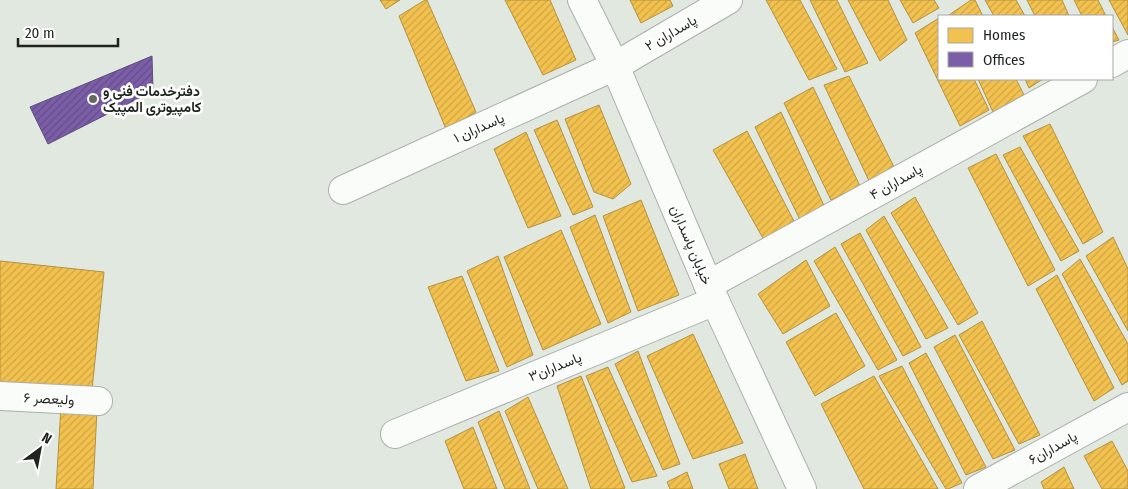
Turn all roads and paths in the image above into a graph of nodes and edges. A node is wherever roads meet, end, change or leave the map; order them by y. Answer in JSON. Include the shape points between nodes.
{"nodes":[{"id":1,"x":582,"y":0,"type":"edge"},
{"id":2,"x":728,"y":0,"type":"edge"},
{"id":3,"x":1128,"y":54,"type":"edge"},
{"id":4,"x":1113,"y":62,"type":"edge"},
{"id":5,"x":615,"y":66,"type":"junction"},
{"id":6,"x":1081,"y":80,"type":"edge"},
{"id":7,"x":342,"y":190,"type":"dead end"},
{"id":8,"x":712,"y":293,"type":"junction"},
{"id":9,"x":0,"y":396,"type":"edge"},
{"id":10,"x":98,"y":401,"type":"dead end"},
{"id":11,"x":1128,"y":407,"type":"edge"},
{"id":12,"x":395,"y":434,"type":"dead end"},
{"id":13,"x":802,"y":489,"type":"edge"},
{"id":14,"x":978,"y":489,"type":"edge"}],
"edges":[{"from":1,"to":5,"type":"street","name":"خیابان پاسداران"},
{"from":2,"to":5,"type":"street","name":"پاسداران ۲"},
{"from":3,"to":4,"type":"street"},
{"from":5,"to":7,"type":"street","name":"پاسداران ۱"},
{"from":5,"to":8,"type":"street","name":"خیابان پاسداران"},
{"from":6,"to":8,"type":"street","name":"پاسداران ۴"},
{"from":8,"to":12,"type":"street","name":"پاسداران۳"},
{"from":8,"to":13,"type":"street","name":"خیابان پاسداران"},
{"from":9,"to":10,"type":"street","name":"ولیعصر ۶"},
{"from":11,"to":14,"type":"street","name":"پاسداران۶"}]}
